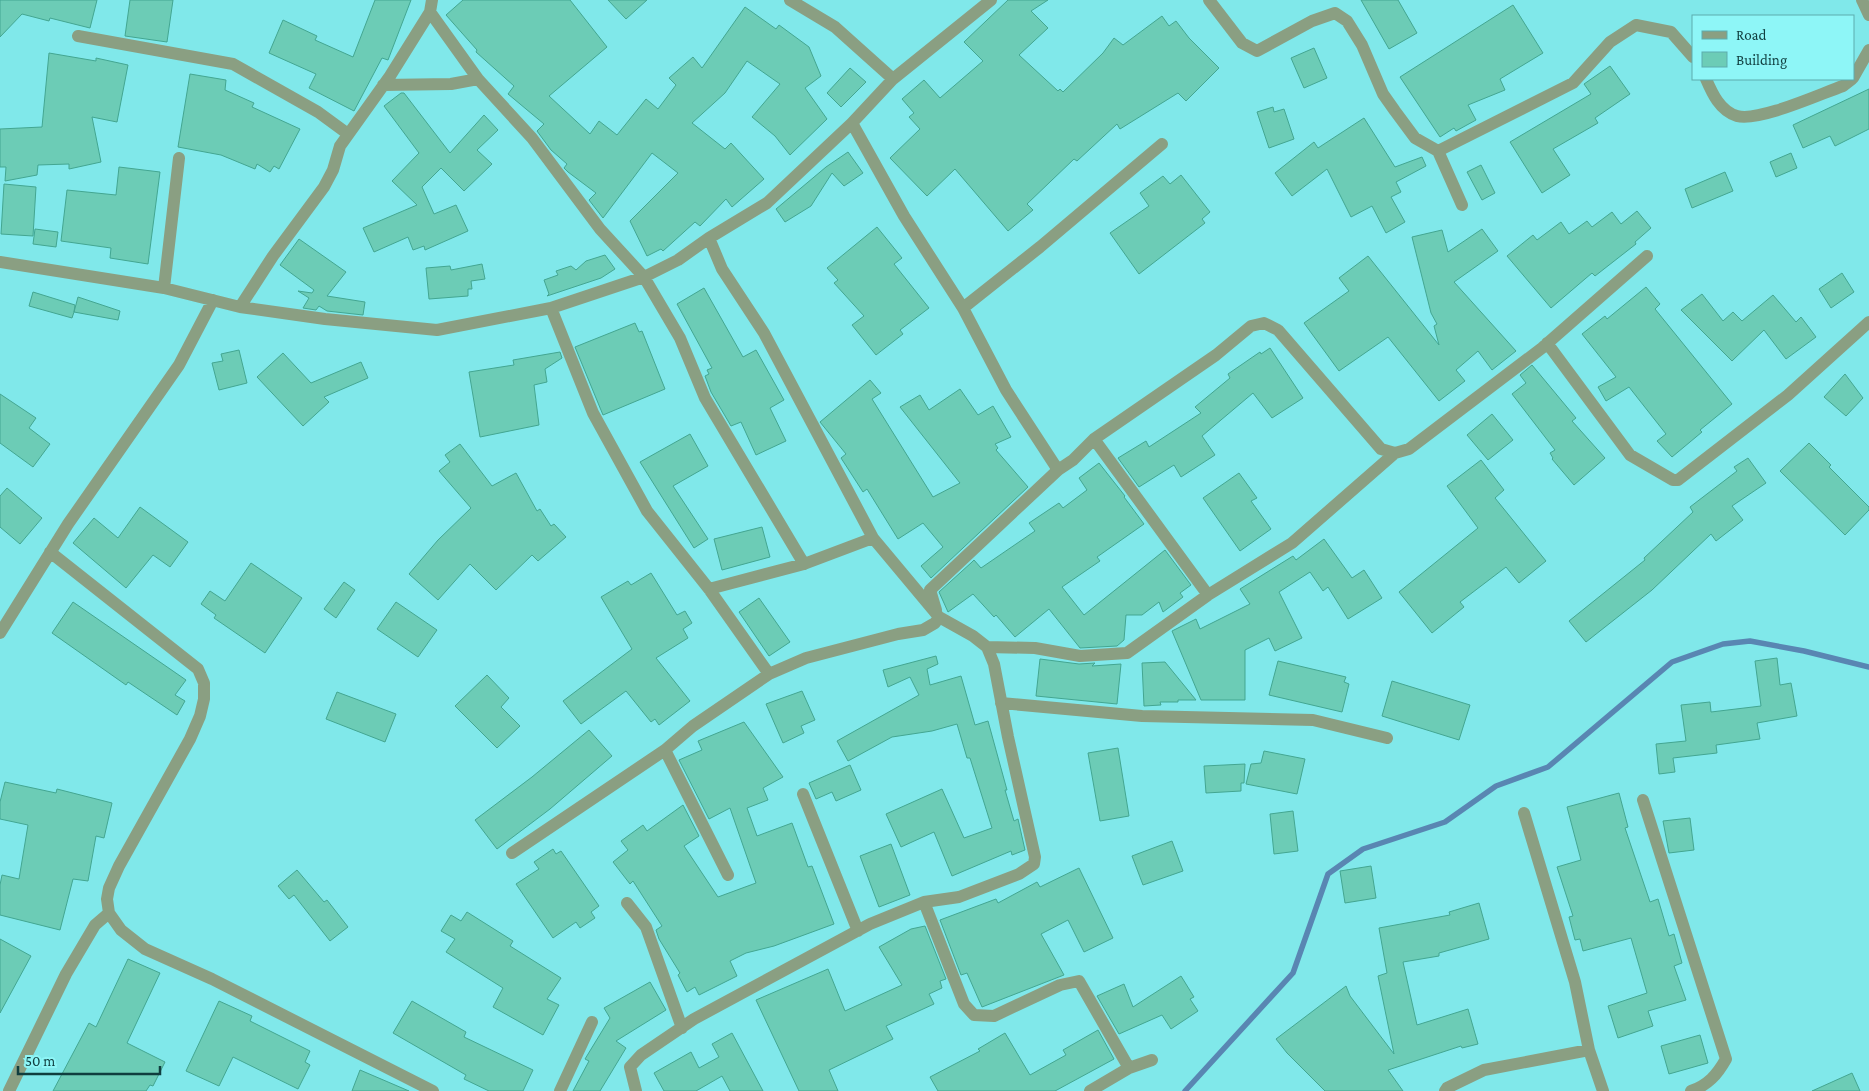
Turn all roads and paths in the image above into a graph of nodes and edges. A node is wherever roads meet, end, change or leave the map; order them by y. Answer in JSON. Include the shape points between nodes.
{"nodes":[{"id":1,"x":790,"y":0,"type":"edge"},
{"id":2,"x":990,"y":0,"type":"edge"},
{"id":3,"x":1209,"y":0,"type":"edge"},
{"id":4,"x":1862,"y":0,"type":"edge"},
{"id":5,"x":431,"y":6,"type":"edge"},
{"id":6,"x":1869,"y":15,"type":"edge"},
{"id":7,"x":78,"y":36,"type":"dead end"},
{"id":8,"x":1869,"y":50,"type":"edge"},
{"id":9,"x":1692,"y":56,"type":"edge"},
{"id":10,"x":1854,"y":75,"type":"edge"},
{"id":11,"x":478,"y":79,"type":"junction"},
{"id":12,"x":893,"y":79,"type":"junction"},
{"id":13,"x":1706,"y":80,"type":"edge"},
{"id":14,"x":1850,"y":80,"type":"edge"},
{"id":15,"x":383,"y":85,"type":"junction"},
{"id":16,"x":852,"y":123,"type":"junction"},
{"id":17,"x":348,"y":134,"type":"junction"},
{"id":18,"x":1162,"y":144,"type":"dead end"},
{"id":19,"x":1438,"y":151,"type":"junction"},
{"id":20,"x":179,"y":158,"type":"dead end"},
{"id":21,"x":1462,"y":205,"type":"dead end"},
{"id":22,"x":709,"y":238,"type":"junction"},
{"id":23,"x":1646,"y":256,"type":"dead end"},
{"id":24,"x":0,"y":262,"type":"edge"},
{"id":25,"x":644,"y":277,"type":"junction"},
{"id":26,"x":164,"y":288,"type":"junction"},
{"id":27,"x":213,"y":300,"type":"junction"},
{"id":28,"x":240,"y":307,"type":"junction"},
{"id":29,"x":551,"y":308,"type":"junction"},
{"id":30,"x":962,"y":308,"type":"junction"},
{"id":31,"x":1869,"y":322,"type":"edge"},
{"id":32,"x":1547,"y":343,"type":"junction"},
{"id":33,"x":1094,"y":439,"type":"junction"},
{"id":34,"x":1395,"y":453,"type":"junction"},
{"id":35,"x":1058,"y":470,"type":"junction"},
{"id":36,"x":873,"y":538,"type":"junction"},
{"id":37,"x":50,"y":552,"type":"junction"},
{"id":38,"x":804,"y":564,"type":"junction"},
{"id":39,"x":709,"y":589,"type":"junction"},
{"id":40,"x":1208,"y":595,"type":"junction"},
{"id":41,"x":939,"y":617,"type":"junction"},
{"id":42,"x":0,"y":633,"type":"edge"},
{"id":43,"x":987,"y":647,"type":"junction"},
{"id":44,"x":768,"y":674,"type":"junction"},
{"id":45,"x":1001,"y":703,"type":"junction"},
{"id":46,"x":1387,"y":738,"type":"dead end"},
{"id":47,"x":665,"y":750,"type":"junction"},
{"id":48,"x":803,"y":794,"type":"dead end"},
{"id":49,"x":1644,"y":800,"type":"dead end"},
{"id":50,"x":1524,"y":813,"type":"dead end"},
{"id":51,"x":512,"y":853,"type":"dead end"},
{"id":52,"x":728,"y":875,"type":"dead end"},
{"id":53,"x":628,"y":902,"type":"dead end"},
{"id":54,"x":924,"y":902,"type":"junction"},
{"id":55,"x":109,"y":913,"type":"junction"},
{"id":56,"x":858,"y":931,"type":"junction"},
{"id":57,"x":592,"y":1022,"type":"dead end"},
{"id":58,"x":682,"y":1028,"type":"junction"},
{"id":59,"x":1589,"y":1050,"type":"junction"},
{"id":60,"x":1152,"y":1060,"type":"dead end"},
{"id":61,"x":1129,"y":1068,"type":"junction"},
{"id":62,"x":9,"y":1091,"type":"edge"},
{"id":63,"x":432,"y":1091,"type":"edge"},
{"id":64,"x":560,"y":1091,"type":"edge"},
{"id":65,"x":636,"y":1091,"type":"edge"},
{"id":66,"x":1090,"y":1091,"type":"edge"},
{"id":67,"x":1445,"y":1091,"type":"edge"},
{"id":68,"x":1603,"y":1091,"type":"edge"},
{"id":69,"x":1691,"y":1091,"type":"edge"}],
"edges":[{"from":1,"to":12,"type":"street","via":[[835,27]]},
{"from":2,"to":12,"type":"street"},
{"from":3,"to":19,"type":"street","via":[[1242,43],[1257,51],[1312,21],[1335,13],[1347,21],[1362,45],[1391,106],[1415,138]]},
{"from":4,"to":6,"type":"street"},
{"from":5,"to":11,"type":"street"},
{"from":5,"to":15,"type":"street"},
{"from":7,"to":17,"type":"street","via":[[233,64],[318,112]]},
{"from":8,"to":10,"type":"street"},
{"from":9,"to":19,"type":"street","via":[[1671,32],[1636,25],[1610,42],[1573,83]]},
{"from":11,"to":15,"type":"street","via":[[451,84]]},
{"from":11,"to":25,"type":"street","via":[[532,138],[600,229]]},
{"from":12,"to":16,"type":"street"},
{"from":13,"to":14,"type":"street","via":[[1717,102],[1737,116],[1766,114],[1843,86]]},
{"from":15,"to":17,"type":"street"},
{"from":16,"to":22,"type":"street","via":[[767,203]]},
{"from":16,"to":30,"type":"street","via":[[904,216]]},
{"from":17,"to":28,"type":"street","via":[[324,187],[272,256]]},
{"from":18,"to":30,"type":"street"},
{"from":19,"to":21,"type":"street"},
{"from":20,"to":26,"type":"street"},
{"from":22,"to":25,"type":"street","via":[[678,260]]},
{"from":22,"to":36,"type":"street","via":[[722,269],[764,333]]},
{"from":23,"to":32,"type":"street"},
{"from":24,"to":26,"type":"street"},
{"from":25,"to":29,"type":"street"},
{"from":25,"to":38,"type":"street","via":[[680,338],[705,398]]},
{"from":26,"to":27,"type":"street"},
{"from":27,"to":28,"type":"street"},
{"from":27,"to":37,"type":"street","via":[[179,365]]},
{"from":28,"to":29,"type":"street","via":[[437,330]]},
{"from":29,"to":39,"type":"street","via":[[612,452],[647,511]]},
{"from":30,"to":35,"type":"street","via":[[1006,390]]},
{"from":31,"to":32,"type":"street","via":[[1788,395],[1678,480],[1630,455]]},
{"from":32,"to":34,"type":"street","via":[[1409,449]]},
{"from":33,"to":34,"type":"street","via":[[1216,355],[1251,326],[1264,323],[1278,330],[1381,448]]},
{"from":33,"to":35,"type":"street"},
{"from":33,"to":40,"type":"street"},
{"from":34,"to":40,"type":"street","via":[[1292,543]]},
{"from":35,"to":41,"type":"street","via":[[930,590]]},
{"from":36,"to":38,"type":"street"},
{"from":36,"to":41,"type":"street"},
{"from":37,"to":42,"type":"street"},
{"from":37,"to":55,"type":"street","via":[[198,669],[204,683],[202,707],[190,739],[109,888]]},
{"from":38,"to":39,"type":"street"},
{"from":39,"to":44,"type":"street"},
{"from":40,"to":43,"type":"street","via":[[1127,653],[1080,656],[1035,648]]},
{"from":41,"to":43,"type":"street"},
{"from":41,"to":44,"type":"street","via":[[923,630],[806,658]]},
{"from":43,"to":45,"type":"street","via":[[994,664]]},
{"from":44,"to":47,"type":"street","via":[[693,726]]},
{"from":45,"to":46,"type":"street","via":[[1142,716],[1313,720]]},
{"from":45,"to":54,"type":"street","via":[[1034,864],[1019,874],[959,898]]},
{"from":47,"to":51,"type":"street"},
{"from":47,"to":52,"type":"street"},
{"from":48,"to":56,"type":"street"},
{"from":49,"to":69,"type":"street","via":[[1726,1059],[1717,1075]]},
{"from":50,"to":59,"type":"street","via":[[1575,982]]},
{"from":53,"to":58,"type":"street","via":[[646,927]]},
{"from":54,"to":56,"type":"street"},
{"from":54,"to":61,"type":"street","via":[[964,1004],[974,1016],[994,1016],[1060,985],[1079,980]]},
{"from":55,"to":62,"type":"street","via":[[95,925],[70,967]]},
{"from":55,"to":63,"type":"street","via":[[121,930],[145,949],[221,983]]},
{"from":56,"to":58,"type":"street"},
{"from":57,"to":64,"type":"street"},
{"from":58,"to":65,"type":"street","via":[[641,1055],[630,1067]]},
{"from":59,"to":67,"type":"street","via":[[1484,1070]]},
{"from":59,"to":68,"type":"street"},
{"from":60,"to":61,"type":"street"},
{"from":61,"to":66,"type":"street"}]}
